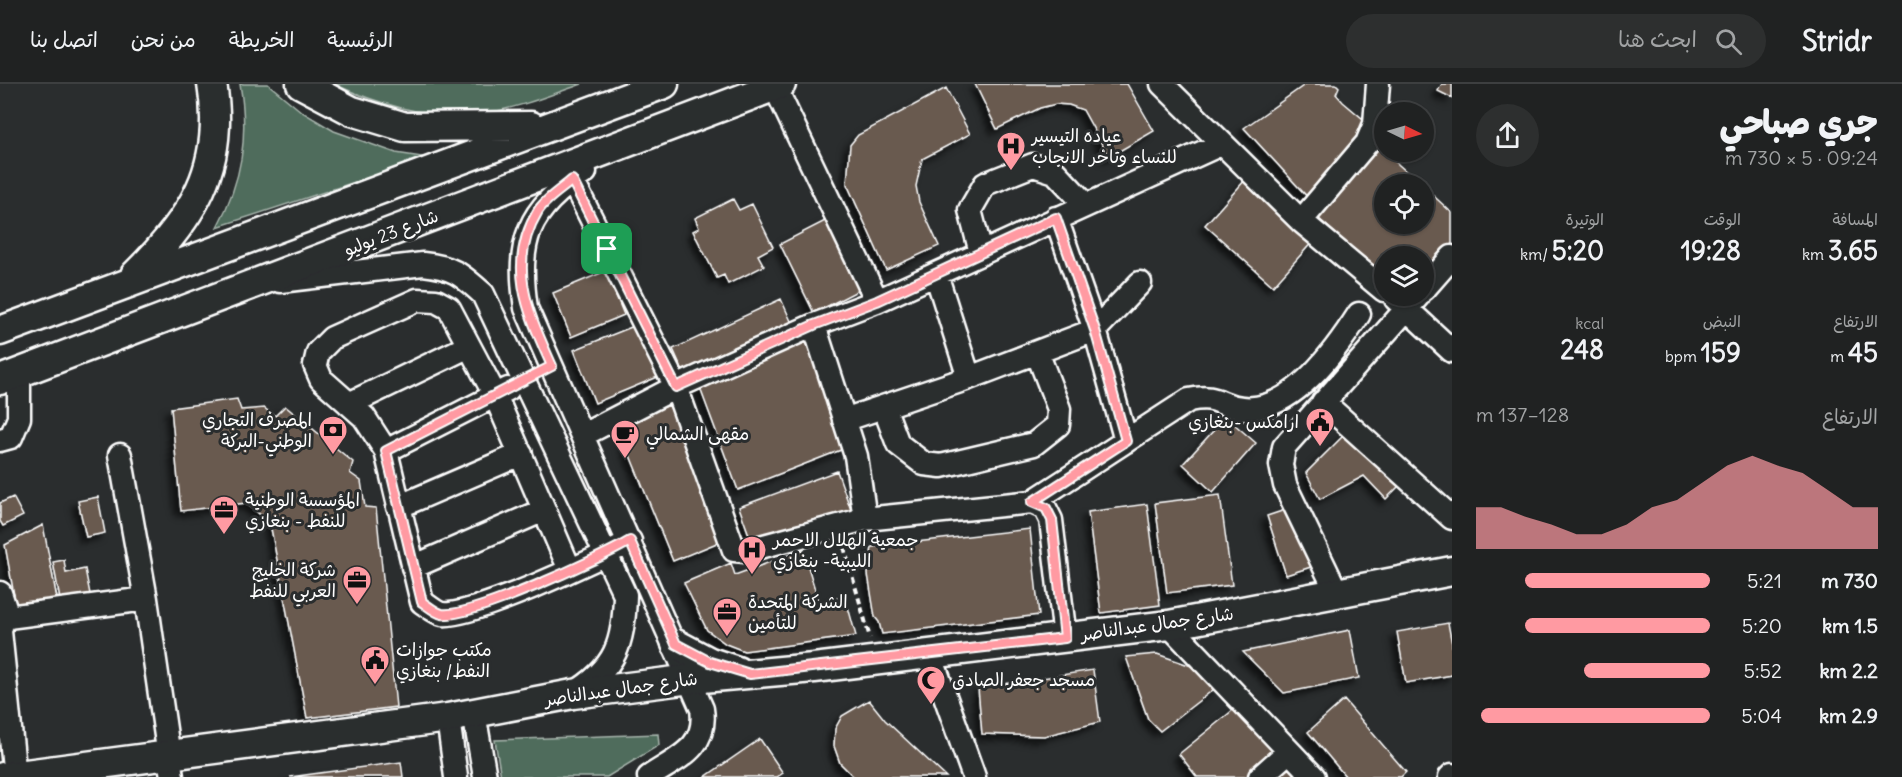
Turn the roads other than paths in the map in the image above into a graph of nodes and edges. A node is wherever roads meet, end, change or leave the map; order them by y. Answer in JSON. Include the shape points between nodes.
{"nodes":[{"id":1,"x":212,"y":84,"type":"edge"},
{"id":2,"x":301,"y":84,"type":"edge"},
{"id":3,"x":664,"y":84,"type":"edge"},
{"id":4,"x":1162,"y":84,"type":"edge"},
{"id":5,"x":1378,"y":84,"type":"edge"},
{"id":6,"x":778,"y":85,"type":"edge"},
{"id":7,"x":557,"y":124,"type":"junction"},
{"id":8,"x":634,"y":140,"type":"junction"},
{"id":9,"x":1221,"y":144,"type":"junction"},
{"id":10,"x":572,"y":180,"type":"junction"},
{"id":11,"x":1086,"y":205,"type":"junction"},
{"id":12,"x":1056,"y":218,"type":"junction"},
{"id":13,"x":1301,"y":221,"type":"junction"},
{"id":14,"x":981,"y":253,"type":"junction"},
{"id":15,"x":1452,"y":257,"type":"edge"},
{"id":16,"x":936,"y":274,"type":"junction"},
{"id":17,"x":1434,"y":278,"type":"edge"},
{"id":18,"x":129,"y":281,"type":"junction"},
{"id":19,"x":1374,"y":282,"type":"edge"},
{"id":20,"x":261,"y":283,"type":"junction"},
{"id":21,"x":1140,"y":283,"type":"dead end"},
{"id":22,"x":877,"y":301,"type":"junction"},
{"id":23,"x":1400,"y":306,"type":"edge"},
{"id":24,"x":1411,"y":306,"type":"edge"},
{"id":25,"x":1359,"y":314,"type":"dead end"},
{"id":26,"x":814,"y":325,"type":"junction"},
{"id":27,"x":1095,"y":330,"type":"junction"},
{"id":28,"x":0,"y":331,"type":"edge"},
{"id":29,"x":470,"y":346,"type":"junction"},
{"id":30,"x":1335,"y":350,"type":"junction"},
{"id":31,"x":1452,"y":351,"type":"edge"},
{"id":32,"x":1037,"y":352,"type":"junction"},
{"id":33,"x":1356,"y":365,"type":"junction"},
{"id":34,"x":552,"y":366,"type":"junction"},
{"id":35,"x":9,"y":377,"type":"edge"},
{"id":36,"x":969,"y":378,"type":"junction"},
{"id":37,"x":524,"y":380,"type":"junction"},
{"id":38,"x":676,"y":387,"type":"junction"},
{"id":39,"x":495,"y":395,"type":"junction"},
{"id":40,"x":1323,"y":402,"type":"junction"},
{"id":41,"x":349,"y":404,"type":"junction"},
{"id":42,"x":884,"y":407,"type":"junction"},
{"id":43,"x":844,"y":420,"type":"junction"},
{"id":44,"x":583,"y":435,"type":"junction"},
{"id":45,"x":0,"y":440,"type":"edge"},
{"id":46,"x":1126,"y":441,"type":"junction"},
{"id":47,"x":386,"y":451,"type":"junction"},
{"id":48,"x":521,"y":454,"type":"junction"},
{"id":49,"x":120,"y":455,"type":"dead end"},
{"id":50,"x":1032,"y":502,"type":"junction"},
{"id":51,"x":398,"y":507,"type":"junction"},
{"id":52,"x":544,"y":510,"type":"junction"},
{"id":53,"x":1452,"y":518,"type":"edge"},
{"id":54,"x":865,"y":519,"type":"junction"},
{"id":55,"x":630,"y":541,"type":"junction"},
{"id":56,"x":605,"y":556,"type":"junction"},
{"id":57,"x":413,"y":567,"type":"junction"},
{"id":58,"x":570,"y":570,"type":"junction"},
{"id":59,"x":1452,"y":572,"type":"edge"},
{"id":60,"x":0,"y":593,"type":"edge"},
{"id":61,"x":1338,"y":595,"type":"junction"},
{"id":62,"x":146,"y":599,"type":"junction"},
{"id":63,"x":8,"y":617,"type":"junction"},
{"id":64,"x":1168,"y":625,"type":"junction"},
{"id":65,"x":1065,"y":638,"type":"junction"},
{"id":66,"x":676,"y":644,"type":"junction"},
{"id":67,"x":930,"y":654,"type":"junction"},
{"id":68,"x":750,"y":674,"type":"junction"},
{"id":69,"x":691,"y":679,"type":"junction"},
{"id":70,"x":573,"y":694,"type":"junction"},
{"id":71,"x":461,"y":715,"type":"junction"},
{"id":72,"x":1288,"y":752,"type":"junction"},
{"id":73,"x":170,"y":766,"type":"edge"},
{"id":74,"x":11,"y":776,"type":"edge"},
{"id":75,"x":456,"y":777,"type":"edge"},
{"id":76,"x":485,"y":777,"type":"edge"},
{"id":77,"x":649,"y":777,"type":"edge"},
{"id":78,"x":974,"y":777,"type":"edge"},
{"id":79,"x":1260,"y":777,"type":"edge"},
{"id":80,"x":1314,"y":777,"type":"edge"}],
"edges":[{"from":1,"to":18,"type":"main road","via":[[216,128],[208,173],[193,208],[171,240]]},
{"from":2,"to":7,"type":"main road","via":[[352,111],[405,127]]},
{"from":3,"to":7,"type":"main road"},
{"from":4,"to":9,"type":"street"},
{"from":5,"to":13,"type":"street","via":[[1375,124],[1367,142]]},
{"from":6,"to":8,"type":"main road","name":"شارع 23 يوليو"},
{"from":6,"to":22,"type":"street"},
{"from":7,"to":18,"type":"main road"},
{"from":8,"to":10,"type":"street"},
{"from":8,"to":20,"type":"main road","name":"شارع 23 يوليو"},
{"from":9,"to":11,"type":"street"},
{"from":9,"to":13,"type":"street"},
{"from":10,"to":34,"type":"street","via":[[539,210],[526,238],[521,273],[526,308]]},
{"from":10,"to":38,"type":"street"},
{"from":11,"to":12,"type":"street"},
{"from":11,"to":14,"type":"street","via":[[1055,172],[1033,165],[985,184],[970,210]]},
{"from":12,"to":14,"type":"street"},
{"from":12,"to":27,"type":"street"},
{"from":13,"to":19,"type":"street"},
{"from":14,"to":16,"type":"street"},
{"from":15,"to":17,"type":"street"},
{"from":16,"to":22,"type":"street"},
{"from":16,"to":36,"type":"street"},
{"from":18,"to":28,"type":"main road"},
{"from":20,"to":35,"type":"main road","name":"شارع 23 يوليو"},
{"from":20,"to":37,"type":"street","via":[[423,264],[443,266],[460,273],[483,294]]},
{"from":21,"to":27,"type":"street"},
{"from":22,"to":26,"type":"street"},
{"from":23,"to":33,"type":"street"},
{"from":24,"to":31,"type":"street"},
{"from":25,"to":30,"type":"street"},
{"from":26,"to":38,"type":"street"},
{"from":26,"to":43,"type":"street"},
{"from":27,"to":32,"type":"street"},
{"from":27,"to":46,"type":"street"},
{"from":29,"to":39,"type":"street"},
{"from":29,"to":41,"type":"street"},
{"from":29,"to":41,"type":"street","via":[[449,308],[436,301],[417,300],[332,338],[318,352],[315,364],[321,379]]},
{"from":30,"to":33,"type":"street"},
{"from":30,"to":46,"type":"street","via":[[1286,398],[1266,406],[1241,408],[1207,397],[1189,400]]},
{"from":32,"to":36,"type":"street"},
{"from":32,"to":42,"type":"street","via":[[1059,410],[1058,425],[1035,444],[941,466],[924,464],[898,444]]},
{"from":33,"to":40,"type":"street"},
{"from":34,"to":37,"type":"street"},
{"from":34,"to":44,"type":"street"},
{"from":35,"to":45,"type":"street","via":[[19,418],[11,437]]},
{"from":36,"to":42,"type":"street"},
{"from":37,"to":39,"type":"street"},
{"from":37,"to":56,"type":"street"},
{"from":38,"to":44,"type":"street"},
{"from":38,"to":54,"type":"street","via":[[734,550],[745,552]]},
{"from":39,"to":47,"type":"street"},
{"from":39,"to":48,"type":"street"},
{"from":40,"to":53,"type":"street"},
{"from":40,"to":61,"type":"street","via":[[1284,447],[1281,465],[1285,485]]},
{"from":41,"to":47,"type":"street","via":[[364,417]]},
{"from":42,"to":43,"type":"street"},
{"from":43,"to":54,"type":"street","via":[[856,456]]},
{"from":44,"to":55,"type":"street"},
{"from":46,"to":50,"type":"street"},
{"from":47,"to":51,"type":"street"},
{"from":48,"to":51,"type":"street"},
{"from":48,"to":52,"type":"street"},
{"from":49,"to":62,"type":"street"},
{"from":50,"to":54,"type":"street"},
{"from":50,"to":65,"type":"street","via":[[1046,508],[1052,520]]},
{"from":51,"to":57,"type":"street"},
{"from":52,"to":57,"type":"street"},
{"from":52,"to":58,"type":"street"},
{"from":55,"to":56,"type":"street"},
{"from":55,"to":66,"type":"street"},
{"from":56,"to":58,"type":"street"},
{"from":56,"to":70,"type":"street","via":[[625,595],[624,628],[614,656],[596,680]]},
{"from":57,"to":58,"type":"street","via":[[422,602],[440,614],[466,612]]},
{"from":59,"to":61,"type":"main road","name":"شارع جمال عبدالناصر"},
{"from":60,"to":63,"type":"street"},
{"from":61,"to":64,"type":"main road","name":"شارع جمال عبدالناصر"},
{"from":62,"to":63,"type":"street"},
{"from":62,"to":73,"type":"street"},
{"from":63,"to":74,"type":"street","via":[[0,631]]},
{"from":64,"to":65,"type":"main road","name":"شارع جمال عبدالناصر"},
{"from":64,"to":72,"type":"street"},
{"from":65,"to":67,"type":"main road","name":"شارع جمال عبدالناصر"},
{"from":66,"to":68,"type":"main road","via":[[710,662]]},
{"from":66,"to":69,"type":"street"},
{"from":67,"to":68,"type":"main road","name":"شارع جمال عبدالناصر"},
{"from":67,"to":78,"type":"street"},
{"from":68,"to":69,"type":"main road","name":"شارع جمال عبدالناصر"},
{"from":69,"to":70,"type":"main road","name":"شارع جمال عبدالناصر"},
{"from":69,"to":77,"type":"street","via":[[702,709],[702,732],[692,747]]},
{"from":70,"to":71,"type":"main road","name":"شارع جمال عبدالناصر"},
{"from":71,"to":73,"type":"main road","name":"شارع جمال عبدالناصر"},
{"from":71,"to":75,"type":"street"},
{"from":71,"to":76,"type":"street"},
{"from":72,"to":79,"type":"street"},
{"from":72,"to":80,"type":"street"},
{"from":73,"to":74,"type":"main road","name":"شارع جمال عبدالناصر"}]}
